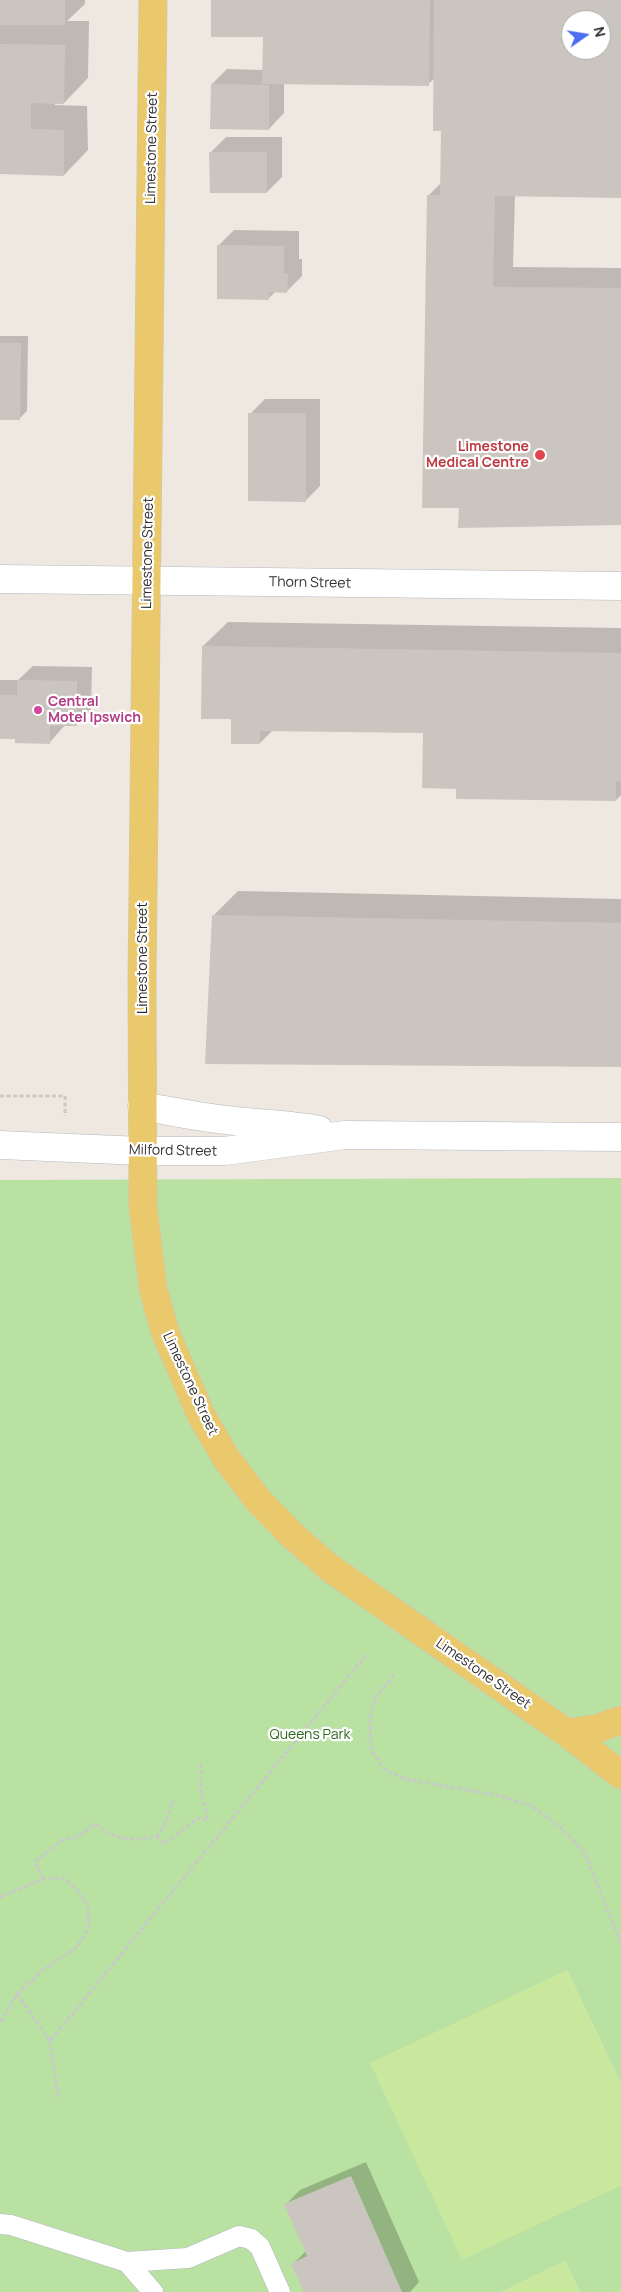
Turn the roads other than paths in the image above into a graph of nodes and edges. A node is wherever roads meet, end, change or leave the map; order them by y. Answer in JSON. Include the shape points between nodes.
{"nodes":[{"id":1,"x":153,"y":0,"type":"edge"},
{"id":2,"x":0,"y":579,"type":"edge"},
{"id":3,"x":148,"y":581,"type":"junction"},
{"id":4,"x":621,"y":586,"type":"edge"},
{"id":5,"x":142,"y":1106,"type":"junction"},
{"id":6,"x":345,"y":1135,"type":"junction"},
{"id":7,"x":621,"y":1136,"type":"edge"},
{"id":8,"x":0,"y":1145,"type":"edge"},
{"id":9,"x":142,"y":1151,"type":"junction"},
{"id":10,"x":621,"y":1720,"type":"edge"},
{"id":11,"x":567,"y":1733,"type":"junction"},
{"id":12,"x":621,"y":1775,"type":"edge"},
{"id":13,"x":0,"y":2224,"type":"edge"},
{"id":14,"x":127,"y":2262,"type":"junction"},
{"id":15,"x":153,"y":2292,"type":"edge"},
{"id":16,"x":280,"y":2292,"type":"edge"}],
"edges":[{"from":1,"to":3,"type":"main road","name":"Limestone Street"},
{"from":2,"to":3,"type":"street","name":"Thorn Street"},
{"from":3,"to":4,"type":"street","name":"Thorn Street"},
{"from":3,"to":5,"type":"main road","name":"Limestone Street"},
{"from":5,"to":6,"type":"street","name":"Milford Street","via":[[193,1116],[284,1124]]},
{"from":5,"to":9,"type":"main road","name":"Limestone Street"},
{"from":6,"to":7,"type":"street","name":"Milford Street"},
{"from":6,"to":9,"type":"street","name":"Milford Street","via":[[225,1152]]},
{"from":8,"to":9,"type":"street","name":"Milford Street"},
{"from":9,"to":11,"type":"main road","name":"Limestone Street","via":[[146,1245],[162,1323],[201,1415],[226,1458],[264,1506],[330,1568]]},
{"from":10,"to":11,"type":"main road","via":[[599,1728]]},
{"from":11,"to":12,"type":"main road","name":"Limestone Street"},
{"from":13,"to":14,"type":"lane"},
{"from":14,"to":15,"type":"lane"},
{"from":14,"to":16,"type":"lane","via":[[188,2258],[239,2236],[251,2239],[260,2247]]}]}
